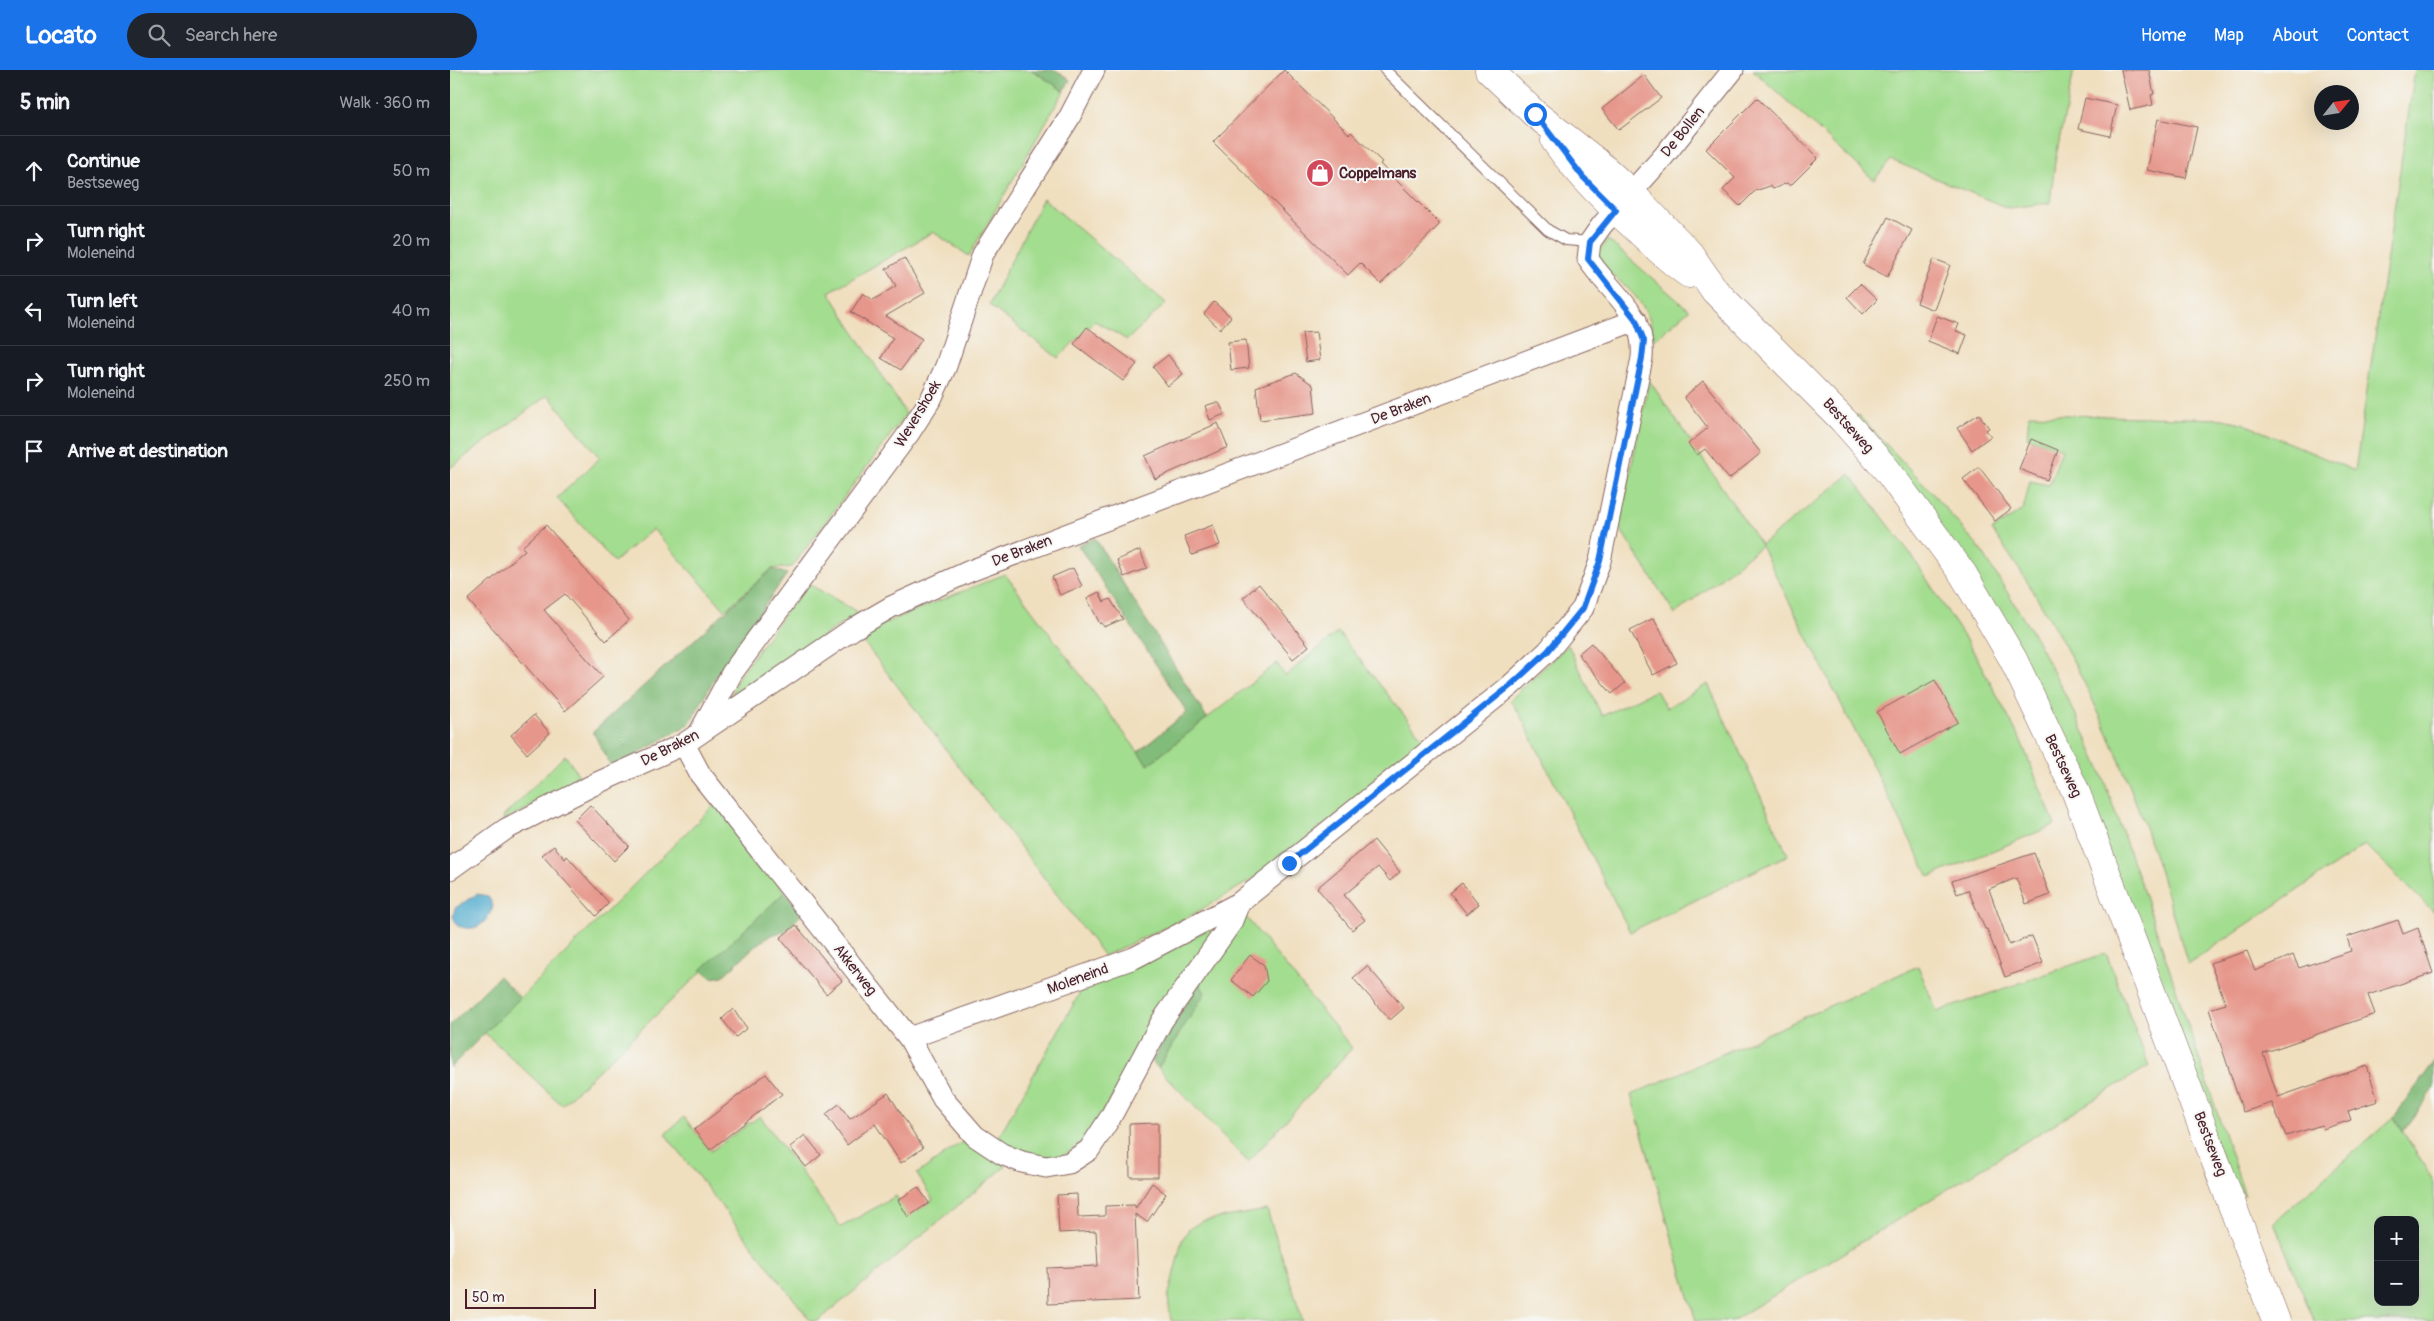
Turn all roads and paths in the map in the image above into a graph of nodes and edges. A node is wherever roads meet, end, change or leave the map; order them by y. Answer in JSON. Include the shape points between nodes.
{"nodes":[{"id":1,"x":1094,"y":70,"type":"edge"},
{"id":2,"x":1384,"y":70,"type":"edge"},
{"id":3,"x":1489,"y":70,"type":"edge"},
{"id":4,"x":1733,"y":70,"type":"edge"},
{"id":5,"x":1624,"y":202,"type":"junction"},
{"id":6,"x":1590,"y":242,"type":"junction"},
{"id":7,"x":1636,"y":320,"type":"junction"},
{"id":8,"x":691,"y":739,"type":"junction"},
{"id":9,"x":450,"y":869,"type":"edge"},
{"id":10,"x":1239,"y":903,"type":"junction"},
{"id":11,"x":909,"y":1038,"type":"junction"},
{"id":12,"x":1046,"y":1167,"type":"joint"},
{"id":13,"x":2276,"y":1321,"type":"edge"}],
"edges":[{"from":1,"to":8,"type":"street","name":"Wevershoek","via":[[1069,118],[983,254],[946,366],[932,396],[909,433],[732,673]]},
{"from":2,"to":6,"type":"lane","via":[[1548,230],[1566,240]]},
{"from":3,"to":5,"type":"main road","name":"Bestseweg","via":[[1535,114],[1598,162]]},
{"from":4,"to":5,"type":"street","name":"De Bollen"},
{"from":5,"to":6,"type":"street"},
{"from":5,"to":13,"type":"main road","name":"Bestseweg","via":[[1689,253],[1715,291],[1844,420],[1887,470],[1963,574],[2013,659],[2075,790],[2105,864]]},
{"from":6,"to":7,"type":"street","name":"Moleneind","via":[[1588,259]]},
{"from":7,"to":8,"type":"street","name":"De Braken","via":[[970,571],[891,607],[853,629]]},
{"from":7,"to":10,"type":"street","name":"Moleneind","via":[[1644,341],[1642,358],[1600,561],[1583,608],[1548,651],[1510,686]]},
{"from":8,"to":9,"type":"street","name":"De Braken","via":[[506,829]]},
{"from":8,"to":11,"type":"street","name":"Akkerweg","via":[[700,774]]},
{"from":10,"to":11,"type":"street","name":"Moleneind","via":[[1134,958]]},
{"from":10,"to":12,"type":"street","name":"Moleneind","via":[[1231,923],[1162,1020],[1110,1118],[1089,1150],[1069,1163]]},
{"from":11,"to":12,"type":"street","name":"Akkerweg","via":[[943,1099],[975,1136],[1002,1154]]}]}
